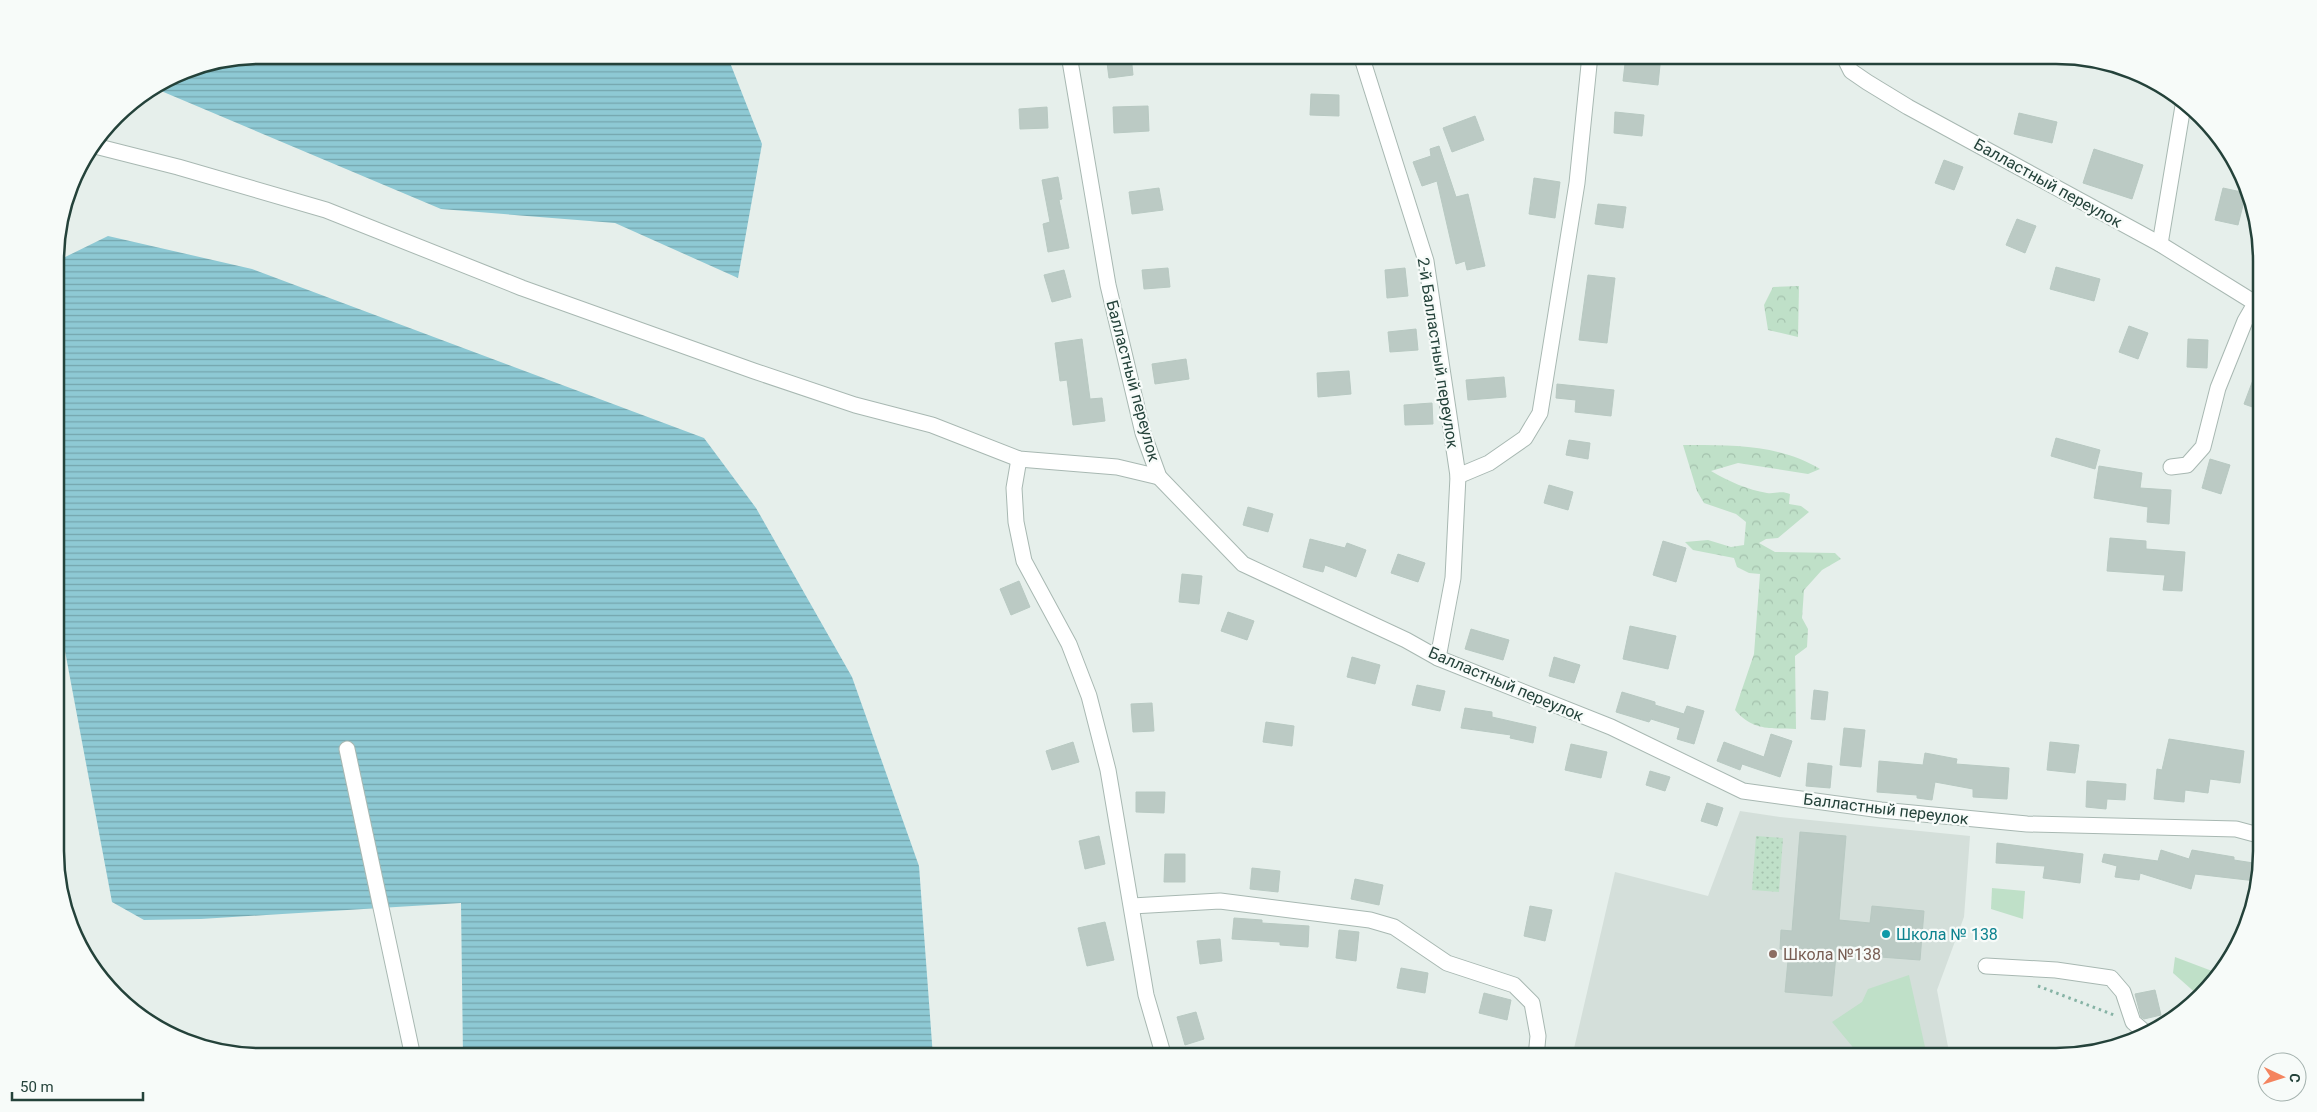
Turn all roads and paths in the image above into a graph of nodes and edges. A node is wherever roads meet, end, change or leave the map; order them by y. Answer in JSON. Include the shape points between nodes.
{"nodes":[{"id":1,"x":1070,"y":64,"type":"edge"},
{"id":2,"x":1364,"y":64,"type":"edge"},
{"id":3,"x":1589,"y":64,"type":"edge"},
{"id":4,"x":1848,"y":64,"type":"edge"},
{"id":5,"x":2182,"y":110,"type":"edge"},
{"id":6,"x":100,"y":147,"type":"edge"},
{"id":7,"x":2160,"y":244,"type":"junction"},
{"id":8,"x":2253,"y":301,"type":"edge"},
{"id":9,"x":2253,"y":311,"type":"edge"},
{"id":10,"x":1019,"y":459,"type":"junction"},
{"id":11,"x":2171,"y":467,"type":"dead end"},
{"id":12,"x":1458,"y":476,"type":"junction"},
{"id":13,"x":1159,"y":477,"type":"junction"},
{"id":14,"x":1438,"y":658,"type":"junction"},
{"id":15,"x":347,"y":749,"type":"dead end"},
{"id":16,"x":2253,"y":833,"type":"edge"},
{"id":17,"x":1132,"y":906,"type":"junction"},
{"id":18,"x":1986,"y":966,"type":"dead end"},
{"id":19,"x":2032,"y":984,"type":"dead end"},
{"id":20,"x":2133,"y":1022,"type":"junction"},
{"id":21,"x":2141,"y":1029,"type":"edge"},
{"id":22,"x":411,"y":1048,"type":"edge"},
{"id":23,"x":1161,"y":1048,"type":"edge"},
{"id":24,"x":1537,"y":1048,"type":"edge"}],
"edges":[{"from":1,"to":13,"type":"street","name":"Балластный переулок","via":[[1108,285],[1143,433]]},
{"from":2,"to":12,"type":"street","name":"2-й Балластный переулок","via":[[1426,261]]},
{"from":3,"to":12,"type":"street","via":[[1577,183],[1540,414],[1525,438],[1489,463]]},
{"from":4,"to":7,"type":"street","name":"Балластный переулок","via":[[1851,71],[1908,107]]},
{"from":5,"to":7,"type":"street"},
{"from":6,"to":10,"type":"street","via":[[326,210],[541,294],[754,371],[855,405],[932,425]]},
{"from":7,"to":8,"type":"street","name":"Балластный переулок"},
{"from":9,"to":11,"type":"street","via":[[2245,321],[2218,388],[2203,447],[2187,465]]},
{"from":10,"to":13,"type":"street","via":[[1117,467]]},
{"from":10,"to":17,"type":"street","via":[[1014,488],[1016,522],[1024,561],[1069,644],[1089,696],[1108,770]]},
{"from":12,"to":14,"type":"street","name":"2-й Балластный переулок","via":[[1453,578]]},
{"from":13,"to":14,"type":"street","name":"Балластный переулок","via":[[1243,564]]},
{"from":14,"to":16,"type":"street","name":"Балластный переулок","via":[[1611,727],[1743,791],[1881,810],[2027,824],[2236,828]]},
{"from":15,"to":22,"type":"street"},
{"from":17,"to":23,"type":"street","via":[[1146,995]]},
{"from":17,"to":24,"type":"street","via":[[1220,901],[1370,920],[1394,927],[1447,963],[1514,985],[1532,1003]]},
{"from":18,"to":20,"type":"street","via":[[2056,970],[2111,978],[2123,992]]},
{"from":19,"to":20,"type":"path"},
{"from":20,"to":21,"type":"street"}]}
